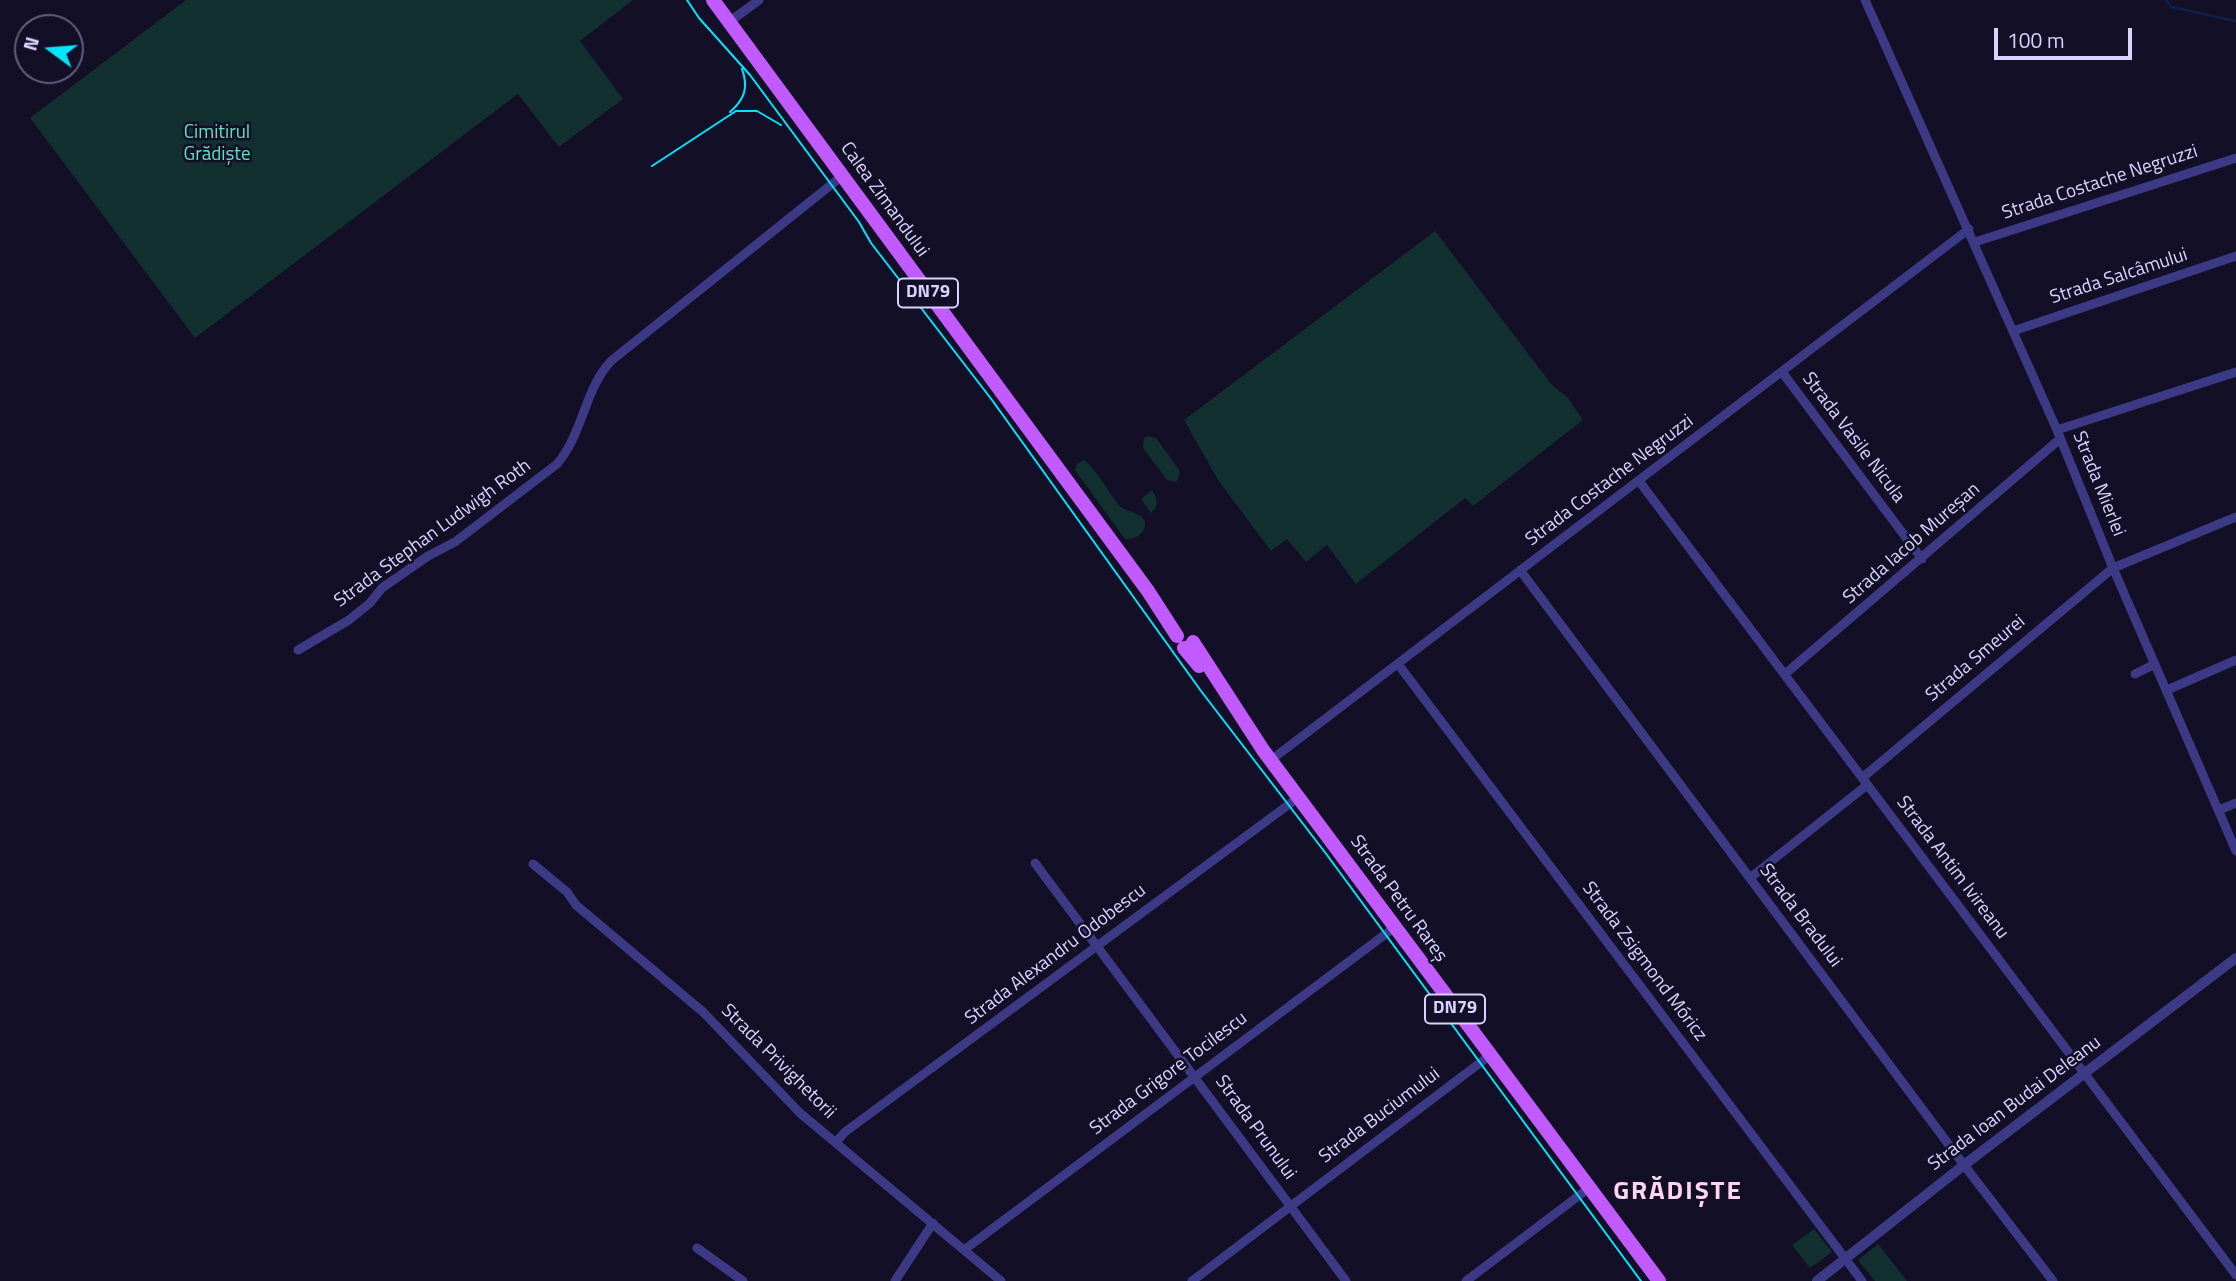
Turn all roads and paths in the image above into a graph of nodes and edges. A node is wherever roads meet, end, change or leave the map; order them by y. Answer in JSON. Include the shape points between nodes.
{"nodes":[{"id":1,"x":713,"y":0,"type":"edge"},
{"id":2,"x":759,"y":0,"type":"edge"},
{"id":3,"x":1865,"y":0,"type":"edge"},
{"id":4,"x":729,"y":22,"type":"junction"},
{"id":5,"x":2236,"y":158,"type":"edge"},
{"id":6,"x":842,"y":176,"type":"junction"},
{"id":7,"x":1969,"y":229,"type":"junction"},
{"id":8,"x":1975,"y":243,"type":"junction"},
{"id":9,"x":2236,"y":256,"type":"edge"},
{"id":10,"x":2013,"y":331,"type":"junction"},
{"id":11,"x":1782,"y":372,"type":"junction"},
{"id":12,"x":2236,"y":372,"type":"edge"},
{"id":13,"x":2059,"y":435,"type":"junction"},
{"id":14,"x":1639,"y":481,"type":"junction"},
{"id":15,"x":2236,"y":517,"type":"edge"},
{"id":16,"x":1922,"y":559,"type":"junction"},
{"id":17,"x":2113,"y":568,"type":"junction"},
{"id":18,"x":1520,"y":570,"type":"junction"},
{"id":19,"x":298,"y":650,"type":"dead end"},
{"id":20,"x":2236,"y":660,"type":"edge"},
{"id":21,"x":1398,"y":664,"type":"junction"},
{"id":22,"x":2155,"y":664,"type":"junction"},
{"id":23,"x":1786,"y":674,"type":"junction"},
{"id":24,"x":2135,"y":674,"type":"dead end"},
{"id":25,"x":2166,"y":690,"type":"junction"},
{"id":26,"x":1234,"y":708,"type":"joint"},
{"id":27,"x":1271,"y":760,"type":"junction"},
{"id":28,"x":1865,"y":781,"type":"junction"},
{"id":29,"x":1299,"y":797,"type":"junction"},
{"id":30,"x":2236,"y":803,"type":"edge"},
{"id":31,"x":2219,"y":810,"type":"junction"},
{"id":32,"x":2236,"y":851,"type":"edge"},
{"id":33,"x":1035,"y":863,"type":"dead end"},
{"id":34,"x":533,"y":864,"type":"dead end"},
{"id":35,"x":1750,"y":878,"type":"junction"},
{"id":36,"x":1395,"y":927,"type":"junction"},
{"id":37,"x":1097,"y":945,"type":"junction"},
{"id":38,"x":2236,"y":958,"type":"edge"},
{"id":39,"x":1489,"y":1056,"type":"junction"},
{"id":40,"x":2084,"y":1073,"type":"junction"},
{"id":41,"x":1195,"y":1076,"type":"junction"},
{"id":42,"x":836,"y":1142,"type":"junction"},
{"id":43,"x":1964,"y":1165,"type":"junction"},
{"id":44,"x":1589,"y":1188,"type":"junction"},
{"id":45,"x":1290,"y":1206,"type":"junction"},
{"id":46,"x":933,"y":1223,"type":"junction"},
{"id":47,"x":697,"y":1248,"type":"dead end"},
{"id":48,"x":964,"y":1250,"type":"junction"},
{"id":49,"x":1845,"y":1258,"type":"junction"},
{"id":50,"x":2236,"y":1275,"type":"edge"},
{"id":51,"x":743,"y":1281,"type":"edge"},
{"id":52,"x":895,"y":1281,"type":"edge"},
{"id":53,"x":1002,"y":1281,"type":"edge"},
{"id":54,"x":1192,"y":1281,"type":"edge"},
{"id":55,"x":1346,"y":1281,"type":"edge"},
{"id":56,"x":1466,"y":1281,"type":"edge"},
{"id":57,"x":1659,"y":1281,"type":"edge"},
{"id":58,"x":1817,"y":1281,"type":"edge"},
{"id":59,"x":1862,"y":1281,"type":"edge"},
{"id":60,"x":2053,"y":1281,"type":"edge"}],
"edges":[{"from":1,"to":4,"type":"main road","name":"Calea Zimandului","number":"DN79"},
{"from":2,"to":4,"type":"street"},
{"from":3,"to":7,"type":"street","name":"Strada Mierlei"},
{"from":4,"to":6,"type":"main road","name":"Calea Zimandului","number":"DN79"},
{"from":5,"to":8,"type":"street","name":"Strada Costache Negruzzi"},
{"from":6,"to":19,"type":"street","name":"Strada Stephan Ludwigh Roth","via":[[611,361],[598,380],[569,451],[557,464],[455,542],[428,555],[382,589],[349,620]]},
{"from":6,"to":26,"type":"main road","name":"Calea Zimandului","number":"DN79"},
{"from":7,"to":8,"type":"street","name":"Strada Mierlei"},
{"from":7,"to":11,"type":"street","name":"Strada Costache Negruzzi"},
{"from":8,"to":10,"type":"street","name":"Strada Mierlei"},
{"from":9,"to":10,"type":"street","name":"Strada Salcâmului"},
{"from":10,"to":13,"type":"street","name":"Strada Mierlei"},
{"from":11,"to":14,"type":"street","name":"Strada Costache Negruzzi"},
{"from":11,"to":16,"type":"street","name":"Strada Vasile Nicula"},
{"from":12,"to":13,"type":"street","name":"Strada Iacob Mureșan"},
{"from":13,"to":16,"type":"street","name":"Strada Iacob Mureșan"},
{"from":13,"to":17,"type":"street","name":"Strada Mierlei"},
{"from":14,"to":18,"type":"street","name":"Strada Costache Negruzzi"},
{"from":14,"to":23,"type":"street","name":"Strada Antim Ivireanu"},
{"from":15,"to":17,"type":"street","name":"Strada Smeurei"},
{"from":16,"to":23,"type":"street","name":"Strada Iacob Mureșan"},
{"from":17,"to":22,"type":"street","name":"Strada Mierlei"},
{"from":17,"to":28,"type":"street","name":"Strada Smeurei"},
{"from":18,"to":21,"type":"street","name":"Strada Costache Negruzzi"},
{"from":18,"to":35,"type":"street","name":"Strada Bradului"},
{"from":20,"to":25,"type":"street"},
{"from":21,"to":27,"type":"street","name":"Strada Costache Negruzzi"},
{"from":21,"to":49,"type":"street","name":"Strada Zsigmond Móricz"},
{"from":22,"to":24,"type":"street"},
{"from":22,"to":25,"type":"street","name":"Strada Mierlei"},
{"from":23,"to":28,"type":"street","name":"Strada Antim Ivireanu"},
{"from":25,"to":31,"type":"street","name":"Strada Mierlei"},
{"from":26,"to":27,"type":"main road","name":"Strada Petru Rareș","number":"DN79"},
{"from":27,"to":29,"type":"main road","name":"Strada Petru Rareș","number":"DN79"},
{"from":28,"to":35,"type":"street","name":"Strada Smeurei"},
{"from":28,"to":40,"type":"street","name":"Strada Antim Ivireanu"},
{"from":29,"to":36,"type":"main road","name":"Strada Petru Rareș","number":"DN79"},
{"from":29,"to":37,"type":"street","name":"Strada Alexandru Odobescu"},
{"from":30,"to":31,"type":"street"},
{"from":31,"to":32,"type":"street","name":"Strada Mierlei"},
{"from":33,"to":37,"type":"street","name":"Strada Prunului"},
{"from":34,"to":42,"type":"street","name":"Strada Privighetorii","via":[[703,1012],[800,1114]]},
{"from":35,"to":43,"type":"street","name":"Strada Bradului"},
{"from":36,"to":39,"type":"main road","name":"Strada Petru Rareș","number":"DN79"},
{"from":36,"to":41,"type":"street","name":"Strada Grigore Tocilescu"},
{"from":37,"to":41,"type":"street","name":"Strada Prunului"},
{"from":37,"to":42,"type":"street","name":"Strada Alexandru Odobescu"},
{"from":38,"to":40,"type":"street","name":"Strada Ioan Budai Deleanu"},
{"from":39,"to":44,"type":"main road","name":"Strada Petru Rareș","number":"DN79"},
{"from":39,"to":45,"type":"street","name":"Strada Buciumului"},
{"from":40,"to":43,"type":"street","name":"Strada Ioan Budai Deleanu"},
{"from":40,"to":50,"type":"street","name":"Strada Antim Ivireanu"},
{"from":41,"to":45,"type":"street","name":"Strada Prunului"},
{"from":41,"to":48,"type":"street","name":"Strada Grigore Tocilescu"},
{"from":42,"to":46,"type":"street","name":"Strada Privighetorii"},
{"from":43,"to":49,"type":"street","name":"Strada Ioan Budai Deleanu"},
{"from":43,"to":60,"type":"street","name":"Strada Bradului"},
{"from":44,"to":56,"type":"street"},
{"from":44,"to":57,"type":"main road","name":"Strada Petru Rareș","number":"DN79"},
{"from":45,"to":54,"type":"street","name":"Strada Buciumului"},
{"from":45,"to":55,"type":"street","name":"Strada Prunului"},
{"from":46,"to":48,"type":"street","name":"Strada Privighetorii"},
{"from":46,"to":52,"type":"street"},
{"from":47,"to":51,"type":"street"},
{"from":48,"to":53,"type":"street","name":"Strada Privighetorii"},
{"from":49,"to":58,"type":"street","name":"Strada Ioan Budai Deleanu"},
{"from":49,"to":59,"type":"street","name":"Strada Zsigmond Móricz"}]}
